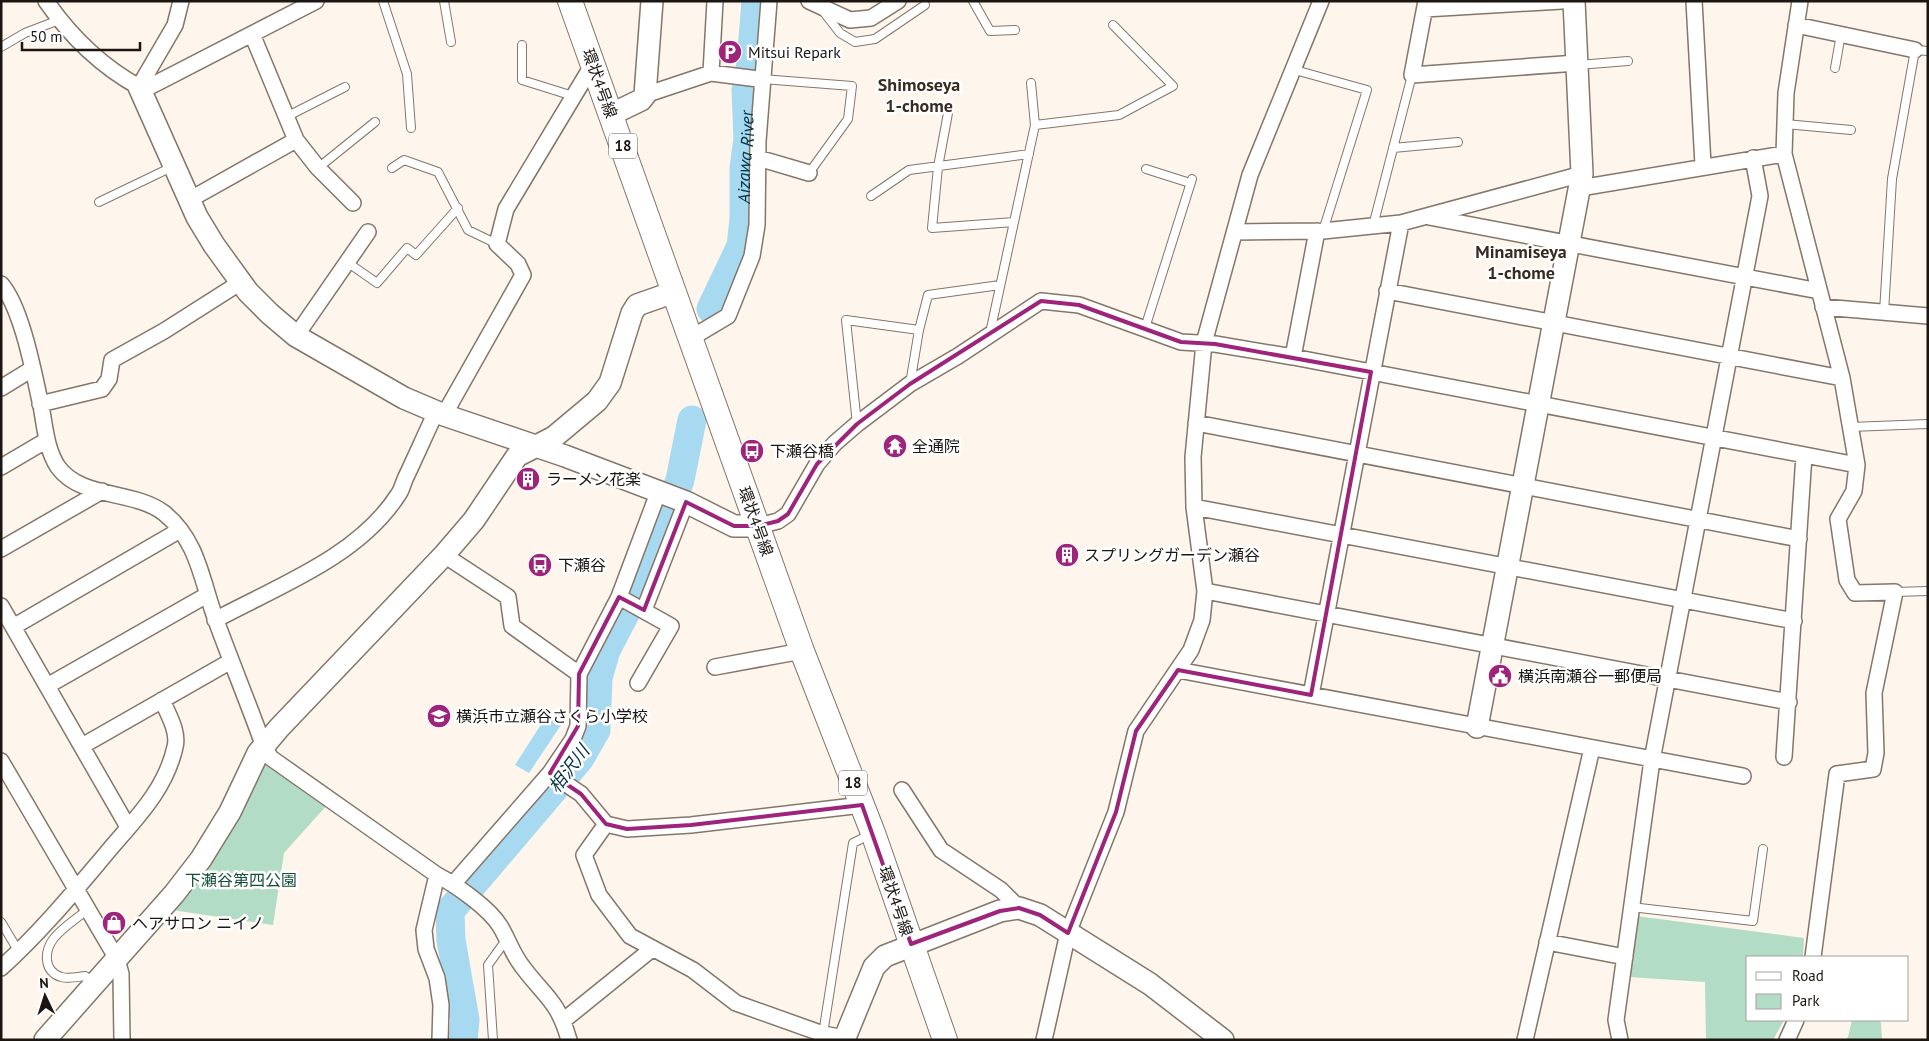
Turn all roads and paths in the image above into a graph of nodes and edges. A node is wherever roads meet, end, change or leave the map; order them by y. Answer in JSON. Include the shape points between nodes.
{"nodes":[{"id":1,"x":46,"y":1,"type":"edge"},
{"id":2,"x":181,"y":1,"type":"edge"},
{"id":3,"x":316,"y":1,"type":"edge"},
{"id":4,"x":383,"y":1,"type":"edge"},
{"id":5,"x":444,"y":1,"type":"edge"},
{"id":6,"x":570,"y":1,"type":"edge"},
{"id":7,"x":652,"y":1,"type":"edge"},
{"id":8,"x":715,"y":1,"type":"edge"},
{"id":9,"x":769,"y":1,"type":"edge"},
{"id":10,"x":898,"y":1,"type":"edge"},
{"id":11,"x":972,"y":1,"type":"edge"},
{"id":12,"x":1321,"y":1,"type":"edge"},
{"id":13,"x":1562,"y":1,"type":"edge"},
{"id":14,"x":1574,"y":1,"type":"edge"},
{"id":15,"x":1694,"y":1,"type":"edge"},
{"id":16,"x":1800,"y":1,"type":"edge"},
{"id":17,"x":814,"y":4,"type":"edge"},
{"id":18,"x":925,"y":5,"type":"dead end"},
{"id":19,"x":1425,"y":5,"type":"edge"},
{"id":20,"x":59,"y":20,"type":"junction"},
{"id":21,"x":1113,"y":25,"type":"dead end"},
{"id":22,"x":1796,"y":26,"type":"junction"},
{"id":23,"x":1015,"y":30,"type":"dead end"},
{"id":24,"x":252,"y":34,"type":"junction"},
{"id":25,"x":1841,"y":34,"type":"junction"},
{"id":26,"x":452,"y":42,"type":"dead end"},
{"id":27,"x":522,"y":46,"type":"dead end"},
{"id":28,"x":1,"y":47,"type":"edge"},
{"id":29,"x":1921,"y":50,"type":"edge"},
{"id":30,"x":1628,"y":61,"type":"dead end"},
{"id":31,"x":593,"y":64,"type":"junction"},
{"id":32,"x":1578,"y":64,"type":"junction"},
{"id":33,"x":1835,"y":68,"type":"dead end"},
{"id":34,"x":1295,"y":70,"type":"junction"},
{"id":35,"x":710,"y":73,"type":"junction"},
{"id":36,"x":1412,"y":75,"type":"junction"},
{"id":37,"x":760,"y":79,"type":"junction"},
{"id":38,"x":1031,"y":83,"type":"dead end"},
{"id":39,"x":345,"y":86,"type":"dead end"},
{"id":40,"x":139,"y":87,"type":"junction"},
{"id":41,"x":645,"y":95,"type":"junction"},
{"id":42,"x":573,"y":96,"type":"junction"},
{"id":43,"x":948,"y":113,"type":"dead end"},
{"id":44,"x":612,"y":114,"type":"junction"},
{"id":45,"x":286,"y":118,"type":"junction"},
{"id":46,"x":375,"y":122,"type":"dead end"},
{"id":47,"x":1785,"y":124,"type":"junction"},
{"id":48,"x":1035,"y":125,"type":"junction"},
{"id":49,"x":411,"y":128,"type":"dead end"},
{"id":50,"x":1851,"y":130,"type":"dead end"},
{"id":51,"x":296,"y":140,"type":"junction"},
{"id":52,"x":1458,"y":142,"type":"dead end"},
{"id":53,"x":1393,"y":148,"type":"junction"},
{"id":54,"x":1029,"y":154,"type":"junction"},
{"id":55,"x":1784,"y":154,"type":"junction"},
{"id":56,"x":758,"y":158,"type":"junction"},
{"id":57,"x":1753,"y":158,"type":"junction"},
{"id":58,"x":174,"y":166,"type":"junction"},
{"id":59,"x":1703,"y":166,"type":"junction"},
{"id":60,"x":938,"y":167,"type":"junction"},
{"id":61,"x":318,"y":168,"type":"junction"},
{"id":62,"x":392,"y":168,"type":"dead end"},
{"id":63,"x":1146,"y":170,"type":"dead end"},
{"id":64,"x":809,"y":173,"type":"joint"},
{"id":65,"x":1581,"y":181,"type":"junction"},
{"id":66,"x":871,"y":196,"type":"dead end"},
{"id":67,"x":189,"y":200,"type":"junction"},
{"id":68,"x":99,"y":202,"type":"dead end"},
{"id":69,"x":353,"y":203,"type":"dead end"},
{"id":70,"x":458,"y":208,"type":"junction"},
{"id":71,"x":1429,"y":217,"type":"junction"},
{"id":72,"x":1014,"y":222,"type":"junction"},
{"id":73,"x":1401,"y":223,"type":"junction"},
{"id":74,"x":1373,"y":226,"type":"junction"},
{"id":75,"x":1320,"y":231,"type":"junction"},
{"id":76,"x":368,"y":232,"type":"dead end"},
{"id":77,"x":1235,"y":232,"type":"junction"},
{"id":78,"x":497,"y":244,"type":"junction"},
{"id":79,"x":1569,"y":244,"type":"junction"},
{"id":80,"x":347,"y":262,"type":"junction"},
{"id":81,"x":1746,"y":278,"type":"junction"},
{"id":82,"x":241,"y":282,"type":"junction"},
{"id":83,"x":1,"y":284,"type":"edge"},
{"id":84,"x":1000,"y":285,"type":"junction"},
{"id":85,"x":1387,"y":291,"type":"junction"},
{"id":86,"x":1819,"y":291,"type":"junction"},
{"id":87,"x":674,"y":292,"type":"junction"},
{"id":88,"x":7,"y":305,"type":"edge"},
{"id":89,"x":1823,"y":307,"type":"junction"},
{"id":90,"x":1884,"y":312,"type":"junction"},
{"id":91,"x":1928,"y":316,"type":"edge"},
{"id":92,"x":1554,"y":323,"type":"junction"},
{"id":93,"x":1145,"y":328,"type":"junction"},
{"id":94,"x":919,"y":330,"type":"junction"},
{"id":95,"x":990,"y":334,"type":"junction"},
{"id":96,"x":296,"y":336,"type":"junction"},
{"id":97,"x":1204,"y":343,"type":"junction"},
{"id":98,"x":694,"y":346,"type":"junction"},
{"id":99,"x":1731,"y":356,"type":"junction"},
{"id":100,"x":1293,"y":357,"type":"junction"},
{"id":101,"x":32,"y":369,"type":"junction"},
{"id":102,"x":1372,"y":372,"type":"junction"},
{"id":103,"x":1842,"y":378,"type":"junction"},
{"id":104,"x":910,"y":384,"type":"junction"},
{"id":105,"x":1,"y":388,"type":"edge"},
{"id":106,"x":40,"y":404,"type":"junction"},
{"id":107,"x":1539,"y":404,"type":"junction"},
{"id":108,"x":440,"y":413,"type":"junction"},
{"id":109,"x":1196,"y":423,"type":"junction"},
{"id":110,"x":857,"y":424,"type":"junction"},
{"id":111,"x":1928,"y":424,"type":"edge"},
{"id":112,"x":1850,"y":427,"type":"junction"},
{"id":113,"x":1715,"y":438,"type":"junction"},
{"id":114,"x":47,"y":440,"type":"junction"},
{"id":115,"x":533,"y":446,"type":"junction"},
{"id":116,"x":1356,"y":454,"type":"junction"},
{"id":117,"x":1804,"y":455,"type":"junction"},
{"id":118,"x":1857,"y":465,"type":"junction"},
{"id":119,"x":1,"y":467,"type":"edge"},
{"id":120,"x":1523,"y":486,"type":"junction"},
{"id":121,"x":102,"y":491,"type":"junction"},
{"id":122,"x":660,"y":493,"type":"junction"},
{"id":123,"x":684,"y":502,"type":"junction"},
{"id":124,"x":1194,"y":507,"type":"junction"},
{"id":125,"x":1698,"y":520,"type":"junction"},
{"id":126,"x":758,"y":526,"type":"junction"},
{"id":127,"x":180,"y":530,"type":"junction"},
{"id":128,"x":1341,"y":535,"type":"junction"},
{"id":129,"x":1798,"y":540,"type":"junction"},
{"id":130,"x":1,"y":550,"type":"edge"},
{"id":131,"x":444,"y":556,"type":"junction"},
{"id":132,"x":1508,"y":566,"type":"junction"},
{"id":133,"x":1205,"y":591,"type":"junction"},
{"id":134,"x":1928,"y":591,"type":"edge"},
{"id":135,"x":1895,"y":592,"type":"junction"},
{"id":136,"x":208,"y":595,"type":"junction"},
{"id":137,"x":622,"y":598,"type":"junction"},
{"id":138,"x":1683,"y":599,"type":"junction"},
{"id":139,"x":1,"y":606,"type":"edge"},
{"id":140,"x":642,"y":609,"type":"junction"},
{"id":141,"x":1326,"y":614,"type":"junction"},
{"id":142,"x":215,"y":620,"type":"junction"},
{"id":143,"x":1794,"y":621,"type":"junction"},
{"id":144,"x":13,"y":627,"type":"junction"},
{"id":145,"x":1492,"y":645,"type":"junction"},
{"id":146,"x":802,"y":651,"type":"junction"},
{"id":147,"x":231,"y":660,"type":"junction"},
{"id":148,"x":715,"y":667,"type":"dead end"},
{"id":149,"x":1178,"y":670,"type":"junction"},
{"id":150,"x":579,"y":674,"type":"junction"},
{"id":151,"x":1668,"y":679,"type":"junction"},
{"id":152,"x":638,"y":683,"type":"dead end"},
{"id":153,"x":47,"y":686,"type":"junction"},
{"id":154,"x":1312,"y":695,"type":"junction"},
{"id":155,"x":162,"y":700,"type":"junction"},
{"id":156,"x":1789,"y":702,"type":"junction"},
{"id":157,"x":1477,"y":727,"type":"junction"},
{"id":158,"x":82,"y":746,"type":"junction"},
{"id":159,"x":264,"y":747,"type":"junction"},
{"id":160,"x":1592,"y":748,"type":"junction"},
{"id":161,"x":1784,"y":757,"type":"dead end"},
{"id":162,"x":1652,"y":760,"type":"junction"},
{"id":163,"x":1,"y":761,"type":"edge"},
{"id":164,"x":1742,"y":776,"type":"dead end"},
{"id":165,"x":558,"y":778,"type":"junction"},
{"id":166,"x":902,"y":790,"type":"dead end"},
{"id":167,"x":862,"y":806,"type":"junction"},
{"id":168,"x":606,"y":824,"type":"junction"},
{"id":169,"x":128,"y":827,"type":"junction"},
{"id":170,"x":873,"y":833,"type":"junction"},
{"id":171,"x":1763,"y":849,"type":"dead end"},
{"id":172,"x":437,"y":875,"type":"junction"},
{"id":173,"x":456,"y":884,"type":"junction"},
{"id":174,"x":76,"y":890,"type":"junction"},
{"id":175,"x":1631,"y":907,"type":"junction"},
{"id":176,"x":1018,"y":908,"type":"junction"},
{"id":177,"x":83,"y":913,"type":"junction"},
{"id":178,"x":1,"y":922,"type":"edge"},
{"id":179,"x":1068,"y":933,"type":"junction"},
{"id":180,"x":506,"y":940,"type":"junction"},
{"id":181,"x":1546,"y":942,"type":"junction"},
{"id":182,"x":911,"y":944,"type":"junction"},
{"id":183,"x":652,"y":949,"type":"junction"},
{"id":184,"x":19,"y":952,"type":"junction"},
{"id":185,"x":1813,"y":956,"type":"edge"},
{"id":186,"x":1625,"y":957,"type":"junction"},
{"id":187,"x":117,"y":959,"type":"junction"},
{"id":188,"x":1,"y":968,"type":"edge"},
{"id":189,"x":95,"y":984,"type":"junction"},
{"id":190,"x":564,"y":1020,"type":"junction"},
{"id":191,"x":1796,"y":1021,"type":"edge"},
{"id":192,"x":823,"y":1034,"type":"junction"},
{"id":193,"x":845,"y":1039,"type":"edge"},
{"id":194,"x":45,"y":1040,"type":"edge"},
{"id":195,"x":122,"y":1040,"type":"edge"},
{"id":196,"x":440,"y":1040,"type":"edge"},
{"id":197,"x":493,"y":1040,"type":"edge"},
{"id":198,"x":569,"y":1040,"type":"edge"},
{"id":199,"x":945,"y":1040,"type":"edge"},
{"id":200,"x":1044,"y":1040,"type":"edge"},
{"id":201,"x":1223,"y":1040,"type":"edge"},
{"id":202,"x":1525,"y":1040,"type":"edge"},
{"id":203,"x":1620,"y":1040,"type":"edge"},
{"id":204,"x":1787,"y":1040,"type":"edge"}],
"edges":[{"from":1,"to":20,"type":"street"},
{"from":2,"to":40,"type":"street","via":[[175,25]]},
{"from":3,"to":24,"type":"street"},
{"from":4,"to":49,"type":"lane","via":[[408,74]]},
{"from":5,"to":26,"type":"lane"},
{"from":6,"to":31,"type":"main road","name":"環状4号線","number":"18"},
{"from":7,"to":41,"type":"street"},
{"from":8,"to":35,"type":"street"},
{"from":9,"to":37,"type":"street"},
{"from":10,"to":17,"type":"street","via":[[871,18],[850,20]]},
{"from":11,"to":23,"type":"lane","via":[[990,32]]},
{"from":12,"to":34,"type":"street"},
{"from":13,"to":19,"type":"street"},
{"from":14,"to":32,"type":"street"},
{"from":15,"to":59,"type":"street"},
{"from":16,"to":22,"type":"street"},
{"from":17,"to":18,"type":"lane","via":[[840,33],[855,42],[875,38]]},
{"from":19,"to":36,"type":"street"},
{"from":20,"to":28,"type":"lane","via":[[25,32]]},
{"from":20,"to":40,"type":"street","via":[[97,60]]},
{"from":21,"to":48,"type":"lane","via":[[1173,86],[1120,115]]},
{"from":22,"to":25,"type":"street"},
{"from":22,"to":47,"type":"street"},
{"from":24,"to":40,"type":"street","via":[[151,86]]},
{"from":24,"to":45,"type":"street"},
{"from":25,"to":29,"type":"street"},
{"from":25,"to":33,"type":"lane"},
{"from":27,"to":42,"type":"lane","via":[[522,80]]},
{"from":29,"to":90,"type":"lane","via":[[1892,179]]},
{"from":30,"to":32,"type":"lane"},
{"from":31,"to":42,"type":"street"},
{"from":31,"to":44,"type":"main road","name":"環状4号線","number":"18"},
{"from":32,"to":36,"type":"street"},
{"from":32,"to":65,"type":"street"},
{"from":34,"to":75,"type":"lane","via":[[1367,90]]},
{"from":34,"to":77,"type":"street","via":[[1250,175]]},
{"from":35,"to":37,"type":"street"},
{"from":35,"to":41,"type":"street"},
{"from":36,"to":53,"type":"lane"},
{"from":37,"to":56,"type":"street"},
{"from":37,"to":64,"type":"lane","via":[[852,86],[848,119]]},
{"from":38,"to":48,"type":"lane"},
{"from":39,"to":45,"type":"lane"},
{"from":40,"to":58,"type":"street"},
{"from":41,"to":44,"type":"street"},
{"from":42,"to":78,"type":"street","via":[[506,209]]},
{"from":43,"to":60,"type":"lane"},
{"from":44,"to":87,"type":"main road","name":"環状4号線","number":"18"},
{"from":45,"to":51,"type":"street"},
{"from":46,"to":61,"type":"lane"},
{"from":47,"to":50,"type":"lane"},
{"from":47,"to":55,"type":"street"},
{"from":48,"to":54,"type":"lane"},
{"from":51,"to":61,"type":"street"},
{"from":51,"to":67,"type":"street"},
{"from":52,"to":53,"type":"lane"},
{"from":53,"to":74,"type":"lane"},
{"from":54,"to":60,"type":"lane"},
{"from":54,"to":72,"type":"lane"},
{"from":55,"to":57,"type":"street"},
{"from":55,"to":86,"type":"street"},
{"from":56,"to":64,"type":"street"},
{"from":56,"to":98,"type":"street","via":[[752,256],[728,316]]},
{"from":57,"to":59,"type":"street"},
{"from":57,"to":81,"type":"street","via":[[1760,196]]},
{"from":58,"to":67,"type":"street"},
{"from":58,"to":68,"type":"lane"},
{"from":59,"to":65,"type":"street"},
{"from":60,"to":66,"type":"lane","via":[[909,170]]},
{"from":60,"to":72,"type":"lane","via":[[932,228]]},
{"from":61,"to":69,"type":"street"},
{"from":62,"to":70,"type":"lane","via":[[404,160],[438,172]]},
{"from":63,"to":93,"type":"lane","via":[[1191,181]]},
{"from":65,"to":71,"type":"street"},
{"from":65,"to":79,"type":"street"},
{"from":67,"to":82,"type":"street","via":[[214,245]]},
{"from":70,"to":78,"type":"lane","via":[[468,230]]},
{"from":70,"to":80,"type":"lane","via":[[416,255],[407,248],[377,283]]},
{"from":71,"to":73,"type":"street"},
{"from":71,"to":79,"type":"street"},
{"from":72,"to":84,"type":"lane"},
{"from":73,"to":74,"type":"street"},
{"from":73,"to":85,"type":"street"},
{"from":74,"to":75,"type":"street"},
{"from":75,"to":77,"type":"street"},
{"from":75,"to":100,"type":"street"},
{"from":76,"to":80,"type":"street"},
{"from":77,"to":97,"type":"street"},
{"from":78,"to":108,"type":"street","via":[[518,264],[523,275]]},
{"from":79,"to":81,"type":"street"},
{"from":79,"to":92,"type":"street"},
{"from":80,"to":96,"type":"street"},
{"from":81,"to":86,"type":"street"},
{"from":81,"to":99,"type":"street"},
{"from":82,"to":96,"type":"street","via":[[270,314]]},
{"from":82,"to":106,"type":"street","via":[[164,332],[112,360],[109,379],[102,389]]},
{"from":83,"to":88,"type":"street"},
{"from":84,"to":94,"type":"lane","via":[[928,295]]},
{"from":84,"to":95,"type":"lane"},
{"from":85,"to":92,"type":"street"},
{"from":85,"to":102,"type":"street"},
{"from":86,"to":89,"type":"street"},
{"from":87,"to":98,"type":"main road","name":"環状4号線","number":"18"},
{"from":87,"to":115,"type":"street","via":[[637,306],[610,383],[597,401],[554,437]]},
{"from":88,"to":101,"type":"street"},
{"from":89,"to":90,"type":"street"},
{"from":89,"to":103,"type":"street"},
{"from":90,"to":91,"type":"street"},
{"from":92,"to":99,"type":"street"},
{"from":92,"to":107,"type":"street"},
{"from":93,"to":95,"type":"street","via":[[1079,305],[1041,301]]},
{"from":93,"to":97,"type":"street","via":[[1181,342]]},
{"from":94,"to":104,"type":"lane"},
{"from":94,"to":110,"type":"lane","via":[[846,320]]},
{"from":95,"to":104,"type":"street"},
{"from":96,"to":108,"type":"street","via":[[404,398]]},
{"from":97,"to":100,"type":"street"},
{"from":97,"to":109,"type":"street"},
{"from":98,"to":126,"type":"main road","name":"環状4号線","number":"18"},
{"from":99,"to":103,"type":"street"},
{"from":99,"to":113,"type":"street"},
{"from":100,"to":102,"type":"street"},
{"from":101,"to":105,"type":"street"},
{"from":101,"to":106,"type":"street"},
{"from":102,"to":107,"type":"street"},
{"from":102,"to":116,"type":"street"},
{"from":103,"to":112,"type":"street"},
{"from":104,"to":110,"type":"street"},
{"from":106,"to":114,"type":"street"},
{"from":107,"to":113,"type":"street"},
{"from":107,"to":120,"type":"street"},
{"from":108,"to":115,"type":"street"},
{"from":108,"to":142,"type":"street","via":[[399,494],[371,527],[350,546],[313,570]]},
{"from":109,"to":116,"type":"street"},
{"from":109,"to":124,"type":"street"},
{"from":110,"to":126,"type":"street","via":[[818,464],[788,514],[778,521]]},
{"from":111,"to":112,"type":"lane"},
{"from":112,"to":118,"type":"street"},
{"from":113,"to":117,"type":"street"},
{"from":113,"to":125,"type":"street"},
{"from":114,"to":119,"type":"street"},
{"from":114,"to":121,"type":"street","via":[[59,468],[73,481]]},
{"from":115,"to":122,"type":"street"},
{"from":115,"to":131,"type":"street","via":[[517,456],[474,520]]},
{"from":116,"to":120,"type":"street"},
{"from":116,"to":128,"type":"street"},
{"from":117,"to":118,"type":"street"},
{"from":117,"to":129,"type":"street"},
{"from":118,"to":135,"type":"street","via":[[1854,491],[1838,519],[1847,580],[1855,593]]},
{"from":120,"to":125,"type":"street"},
{"from":120,"to":132,"type":"street"},
{"from":121,"to":127,"type":"street","via":[[149,504],[164,513]]},
{"from":121,"to":130,"type":"street"},
{"from":122,"to":123,"type":"street"},
{"from":122,"to":137,"type":"street"},
{"from":123,"to":126,"type":"street","via":[[734,526]]},
{"from":123,"to":140,"type":"street"},
{"from":124,"to":128,"type":"street"},
{"from":124,"to":133,"type":"street"},
{"from":125,"to":129,"type":"street"},
{"from":125,"to":138,"type":"street"},
{"from":126,"to":146,"type":"main road","name":"環状4号線","number":"18"},
{"from":127,"to":136,"type":"street","via":[[197,558]]},
{"from":127,"to":144,"type":"street"},
{"from":128,"to":132,"type":"street"},
{"from":128,"to":141,"type":"street"},
{"from":129,"to":143,"type":"street"},
{"from":131,"to":150,"type":"street","via":[[508,597],[512,626]]},
{"from":131,"to":159,"type":"street"},
{"from":132,"to":138,"type":"street"},
{"from":132,"to":145,"type":"street"},
{"from":133,"to":141,"type":"street"},
{"from":133,"to":149,"type":"street","via":[[1202,620],[1191,650]]},
{"from":134,"to":135,"type":"lane"},
{"from":135,"to":185,"type":"street","via":[[1874,693],[1876,753],[1873,769],[1837,774]]},
{"from":136,"to":142,"type":"street"},
{"from":136,"to":153,"type":"street"},
{"from":137,"to":140,"type":"street"},
{"from":137,"to":150,"type":"street"},
{"from":138,"to":143,"type":"street"},
{"from":138,"to":151,"type":"street"},
{"from":139,"to":144,"type":"street"},
{"from":140,"to":152,"type":"street","via":[[670,626]]},
{"from":141,"to":145,"type":"street"},
{"from":141,"to":154,"type":"street"},
{"from":142,"to":147,"type":"street"},
{"from":143,"to":156,"type":"street"},
{"from":144,"to":153,"type":"street"},
{"from":145,"to":151,"type":"street"},
{"from":145,"to":157,"type":"street"},
{"from":146,"to":148,"type":"street"},
{"from":146,"to":167,"type":"main road","name":"環状4号線","number":"18"},
{"from":147,"to":155,"type":"street"},
{"from":147,"to":159,"type":"street"},
{"from":149,"to":154,"type":"street"},
{"from":149,"to":179,"type":"street","via":[[1136,731],[1116,812]]},
{"from":150,"to":165,"type":"street","via":[[578,726]]},
{"from":151,"to":156,"type":"street"},
{"from":151,"to":162,"type":"street"},
{"from":153,"to":158,"type":"street"},
{"from":154,"to":157,"type":"street"},
{"from":155,"to":158,"type":"street"},
{"from":155,"to":169,"type":"street","via":[[176,738],[175,747],[156,793]]},
{"from":156,"to":161,"type":"street"},
{"from":157,"to":160,"type":"street"},
{"from":158,"to":169,"type":"street"},
{"from":159,"to":172,"type":"street","via":[[271,758]]},
{"from":159,"to":187,"type":"street","via":[[254,760],[216,837],[174,894]]},
{"from":160,"to":162,"type":"street"},
{"from":160,"to":181,"type":"street"},
{"from":162,"to":164,"type":"street"},
{"from":162,"to":175,"type":"street"},
{"from":163,"to":174,"type":"street"},
{"from":165,"to":168,"type":"street","via":[[581,794]]},
{"from":165,"to":173,"type":"street"},
{"from":166,"to":176,"type":"street","via":[[942,850],[1001,890]]},
{"from":167,"to":168,"type":"street","via":[[691,825],[627,829]]},
{"from":167,"to":170,"type":"main road","name":"環状4号線","number":"18"},
{"from":168,"to":183,"type":"street","via":[[584,855],[599,894],[630,936]]},
{"from":169,"to":174,"type":"street"},
{"from":170,"to":182,"type":"main road","name":"環状4号線","number":"18"},
{"from":170,"to":192,"type":"lane","via":[[853,843]]},
{"from":171,"to":175,"type":"lane","via":[[1753,921]]},
{"from":172,"to":173,"type":"street"},
{"from":172,"to":196,"type":"street","via":[[424,930],[441,1005]]},
{"from":173,"to":180,"type":"street","via":[[494,917]]},
{"from":174,"to":177,"type":"street"},
{"from":174,"to":184,"type":"street"},
{"from":175,"to":186,"type":"street"},
{"from":176,"to":179,"type":"street","via":[[1040,915]]},
{"from":176,"to":182,"type":"street","via":[[1000,910]]},
{"from":177,"to":187,"type":"street"},
{"from":177,"to":189,"type":"lane","via":[[55,937],[47,949],[46,961],[59,976],[84,976]]},
{"from":178,"to":184,"type":"lane"},
{"from":179,"to":200,"type":"street"},
{"from":179,"to":201,"type":"street","via":[[1150,984]]},
{"from":180,"to":190,"type":"street","via":[[516,959],[556,1005]]},
{"from":180,"to":197,"type":"lane","via":[[488,965]]},
{"from":181,"to":186,"type":"street"},
{"from":181,"to":202,"type":"street"},
{"from":182,"to":193,"type":"street","via":[[885,956],[874,966]]},
{"from":182,"to":199,"type":"main road","name":"環状4号線","number":"18"},
{"from":183,"to":190,"type":"street"},
{"from":183,"to":192,"type":"street","via":[[693,970],[736,1003]]},
{"from":184,"to":188,"type":"street"},
{"from":186,"to":203,"type":"street","via":[[1616,1020]]},
{"from":187,"to":189,"type":"street"},
{"from":187,"to":195,"type":"street","via":[[121,974]]},
{"from":189,"to":194,"type":"street"},
{"from":190,"to":198,"type":"street"},
{"from":191,"to":204,"type":"street"},
{"from":192,"to":193,"type":"street"}]}
